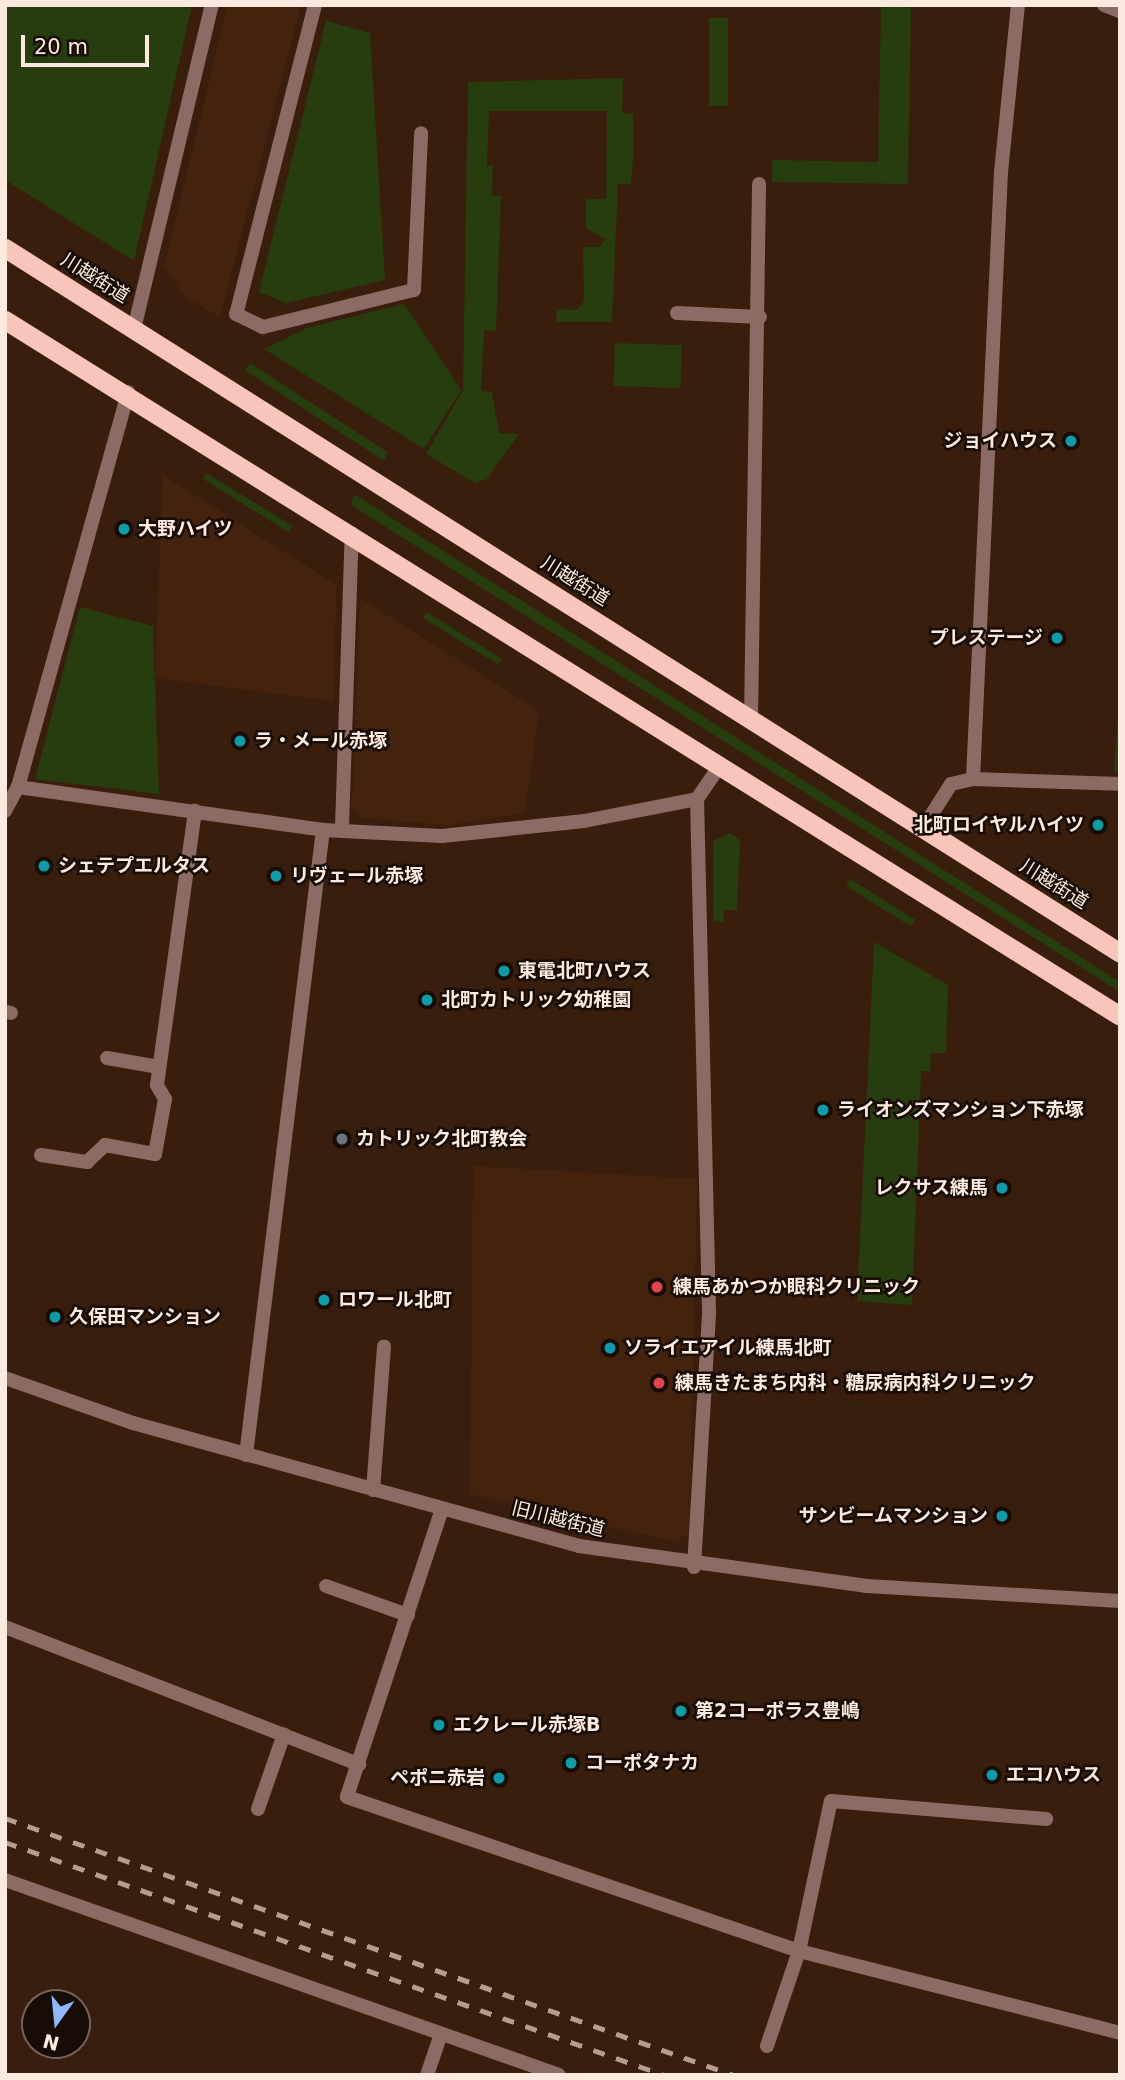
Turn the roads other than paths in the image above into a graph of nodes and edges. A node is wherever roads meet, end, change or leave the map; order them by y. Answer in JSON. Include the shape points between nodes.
{"nodes":[{"id":1,"x":212,"y":5,"type":"edge"},
{"id":2,"x":315,"y":5,"type":"edge"},
{"id":3,"x":1018,"y":5,"type":"edge"},
{"id":4,"x":1104,"y":5,"type":"edge"},
{"id":5,"x":1120,"y":11,"type":"edge"},
{"id":6,"x":421,"y":133,"type":"dead end"},
{"id":7,"x":759,"y":184,"type":"dead end"},
{"id":8,"x":5,"y":248,"type":"edge"},
{"id":9,"x":677,"y":313,"type":"dead end"},
{"id":10,"x":760,"y":317,"type":"junction"},
{"id":11,"x":5,"y":320,"type":"edge"},
{"id":12,"x":134,"y":329,"type":"junction"},
{"id":13,"x":128,"y":392,"type":"junction"},
{"id":14,"x":352,"y":533,"type":"junction"},
{"id":15,"x":751,"y":720,"type":"junction"},
{"id":16,"x":721,"y":764,"type":"junction"},
{"id":17,"x":973,"y":779,"type":"junction"},
{"id":18,"x":1120,"y":784,"type":"edge"},
{"id":19,"x":18,"y":787,"type":"junction"},
{"id":20,"x":697,"y":799,"type":"junction"},
{"id":21,"x":5,"y":811,"type":"edge"},
{"id":22,"x":195,"y":811,"type":"junction"},
{"id":23,"x":342,"y":827,"type":"junction"},
{"id":24,"x":923,"y":828,"type":"junction"},
{"id":25,"x":323,"y":830,"type":"junction"},
{"id":26,"x":1120,"y":953,"type":"edge"},
{"id":27,"x":1120,"y":1016,"type":"edge"},
{"id":28,"x":107,"y":1058,"type":"dead end"},
{"id":29,"x":159,"y":1067,"type":"junction"},
{"id":30,"x":41,"y":1155,"type":"dead end"},
{"id":31,"x":384,"y":1346,"type":"dead end"},
{"id":32,"x":5,"y":1378,"type":"edge"},
{"id":33,"x":246,"y":1455,"type":"junction"},
{"id":34,"x":373,"y":1490,"type":"junction"},
{"id":35,"x":442,"y":1509,"type":"junction"},
{"id":36,"x":694,"y":1567,"type":"junction"},
{"id":37,"x":326,"y":1586,"type":"dead end"},
{"id":38,"x":1120,"y":1601,"type":"edge"},
{"id":39,"x":408,"y":1615,"type":"junction"},
{"id":40,"x":5,"y":1627,"type":"edge"},
{"id":41,"x":284,"y":1734,"type":"junction"},
{"id":42,"x":359,"y":1764,"type":"junction"},
{"id":43,"x":258,"y":1809,"type":"dead end"},
{"id":44,"x":1046,"y":1819,"type":"dead end"},
{"id":45,"x":5,"y":1880,"type":"edge"},
{"id":46,"x":799,"y":1951,"type":"junction"},
{"id":47,"x":1120,"y":2033,"type":"edge"},
{"id":48,"x":441,"y":2034,"type":"junction"},
{"id":49,"x":767,"y":2046,"type":"dead end"},
{"id":50,"x":427,"y":2075,"type":"edge"},
{"id":51,"x":559,"y":2075,"type":"edge"}],
"edges":[{"from":1,"to":12,"type":"street"},
{"from":2,"to":6,"type":"street","via":[[236,314],[263,327],[414,290]]},
{"from":3,"to":17,"type":"street","via":[[1001,172]]},
{"from":4,"to":5,"type":"street"},
{"from":7,"to":10,"type":"street"},
{"from":8,"to":12,"type":"highway","name":"川越街道"},
{"from":9,"to":10,"type":"street"},
{"from":10,"to":15,"type":"street"},
{"from":11,"to":13,"type":"highway"},
{"from":12,"to":15,"type":"highway","name":"川越街道"},
{"from":13,"to":14,"type":"highway"},
{"from":13,"to":19,"type":"street"},
{"from":14,"to":16,"type":"highway"},
{"from":14,"to":23,"type":"street"},
{"from":15,"to":24,"type":"highway","name":"川越街道"},
{"from":16,"to":20,"type":"street"},
{"from":16,"to":27,"type":"highway"},
{"from":17,"to":18,"type":"street"},
{"from":17,"to":24,"type":"street","via":[[951,784]]},
{"from":19,"to":21,"type":"street"},
{"from":19,"to":22,"type":"street"},
{"from":20,"to":23,"type":"street","via":[[584,821],[442,836]]},
{"from":20,"to":36,"type":"street","via":[[709,1311]]},
{"from":22,"to":25,"type":"street"},
{"from":22,"to":29,"type":"street"},
{"from":23,"to":25,"type":"street"},
{"from":24,"to":26,"type":"highway","name":"川越街道"},
{"from":25,"to":33,"type":"street"},
{"from":28,"to":29,"type":"street"},
{"from":29,"to":30,"type":"street","via":[[157,1085],[165,1099],[155,1154],[105,1145],[87,1162]]},
{"from":31,"to":34,"type":"street"},
{"from":32,"to":33,"type":"street","name":"旧川越街道"},
{"from":33,"to":34,"type":"street","name":"旧川越街道"},
{"from":34,"to":35,"type":"street","name":"旧川越街道"},
{"from":35,"to":36,"type":"street","name":"旧川越街道","via":[[579,1546]]},
{"from":35,"to":39,"type":"street"},
{"from":36,"to":38,"type":"street","name":"旧川越街道","via":[[867,1586]]},
{"from":37,"to":39,"type":"street"},
{"from":39,"to":42,"type":"street"},
{"from":40,"to":41,"type":"street"},
{"from":41,"to":42,"type":"street"},
{"from":41,"to":43,"type":"street"},
{"from":42,"to":46,"type":"street","via":[[347,1797]]},
{"from":44,"to":46,"type":"street","via":[[831,1801]]},
{"from":45,"to":48,"type":"street"},
{"from":46,"to":47,"type":"street"},
{"from":46,"to":49,"type":"street"},
{"from":48,"to":50,"type":"street"},
{"from":48,"to":51,"type":"street"}]}
